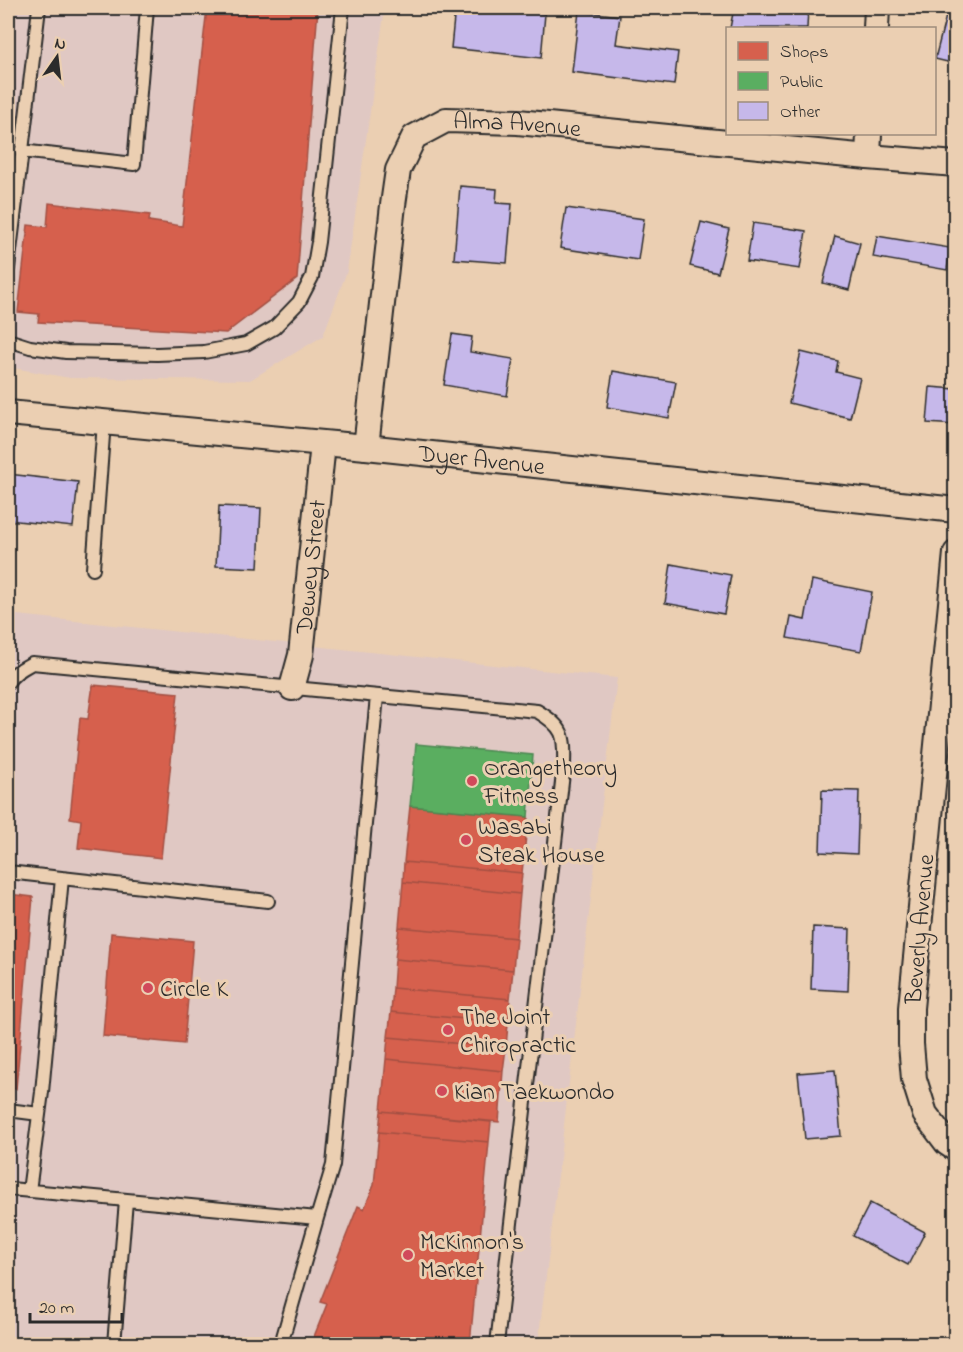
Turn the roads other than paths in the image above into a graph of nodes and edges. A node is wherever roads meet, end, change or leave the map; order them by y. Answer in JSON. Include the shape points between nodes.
{"nodes":[{"id":1,"x":39,"y":8,"type":"edge"},
{"id":2,"x":147,"y":8,"type":"edge"},
{"id":3,"x":343,"y":8,"type":"edge"},
{"id":4,"x":877,"y":8,"type":"edge"},
{"id":5,"x":876,"y":27,"type":"edge"},
{"id":6,"x":869,"y":145,"type":"edge"},
{"id":7,"x":21,"y":150,"type":"junction"},
{"id":8,"x":956,"y":164,"type":"edge"},
{"id":9,"x":8,"y":268,"type":"edge"},
{"id":10,"x":8,"y":340,"type":"edge"},
{"id":11,"x":8,"y":413,"type":"edge"},
{"id":12,"x":104,"y":422,"type":"junction"},
{"id":13,"x":323,"y":444,"type":"junction"},
{"id":14,"x":366,"y":447,"type":"junction"},
{"id":15,"x":956,"y":510,"type":"edge"},
{"id":16,"x":956,"y":553,"type":"edge"},
{"id":17,"x":93,"y":569,"type":"dead end"},
{"id":18,"x":8,"y":682,"type":"edge"},
{"id":19,"x":292,"y":688,"type":"junction"},
{"id":20,"x":377,"y":696,"type":"junction"},
{"id":21,"x":8,"y":872,"type":"edge"},
{"id":22,"x":62,"y":878,"type":"junction"},
{"id":23,"x":268,"y":901,"type":"dead end"},
{"id":24,"x":8,"y":1110,"type":"edge"},
{"id":25,"x":39,"y":1114,"type":"junction"},
{"id":26,"x":956,"y":1149,"type":"edge"},
{"id":27,"x":8,"y":1189,"type":"edge"},
{"id":28,"x":29,"y":1191,"type":"junction"},
{"id":29,"x":126,"y":1201,"type":"junction"},
{"id":30,"x":317,"y":1218,"type":"junction"},
{"id":31,"x":114,"y":1344,"type":"edge"},
{"id":32,"x":281,"y":1344,"type":"edge"},
{"id":33,"x":497,"y":1344,"type":"edge"}],
"edges":[{"from":1,"to":7,"type":"lane"},
{"from":2,"to":7,"type":"lane","via":[[134,164]]},
{"from":3,"to":10,"type":"lane","via":[[312,277],[299,302],[274,328],[246,344],[204,352],[66,352]]},
{"from":4,"to":5,"type":"street"},
{"from":6,"to":8,"type":"street","name":"Alma Avenue"},
{"from":6,"to":14,"type":"street","name":"Alma Avenue","via":[[446,120],[414,137],[399,170],[393,205]]},
{"from":7,"to":9,"type":"lane"},
{"from":11,"to":12,"type":"street","name":"Dyer Avenue"},
{"from":12,"to":13,"type":"street","name":"Dyer Avenue"},
{"from":12,"to":17,"type":"lane"},
{"from":13,"to":14,"type":"street","name":"Dyer Avenue"},
{"from":13,"to":19,"type":"street","name":"Dewey Street","via":[[301,655]]},
{"from":14,"to":15,"type":"street","name":"Dyer Avenue"},
{"from":16,"to":26,"type":"street","name":"Beverly Avenue","via":[[911,1008],[911,1044],[914,1079],[925,1114]]},
{"from":18,"to":19,"type":"lane","via":[[32,663]]},
{"from":19,"to":20,"type":"lane"},
{"from":20,"to":30,"type":"lane","via":[[333,1166]]},
{"from":20,"to":33,"type":"lane","via":[[537,711],[554,721],[563,736],[564,765]]},
{"from":21,"to":22,"type":"lane"},
{"from":22,"to":23,"type":"lane"},
{"from":22,"to":25,"type":"lane"},
{"from":24,"to":25,"type":"lane"},
{"from":25,"to":28,"type":"lane"},
{"from":27,"to":28,"type":"lane"},
{"from":28,"to":29,"type":"lane"},
{"from":29,"to":30,"type":"lane"},
{"from":29,"to":31,"type":"lane"},
{"from":30,"to":32,"type":"lane"}]}
